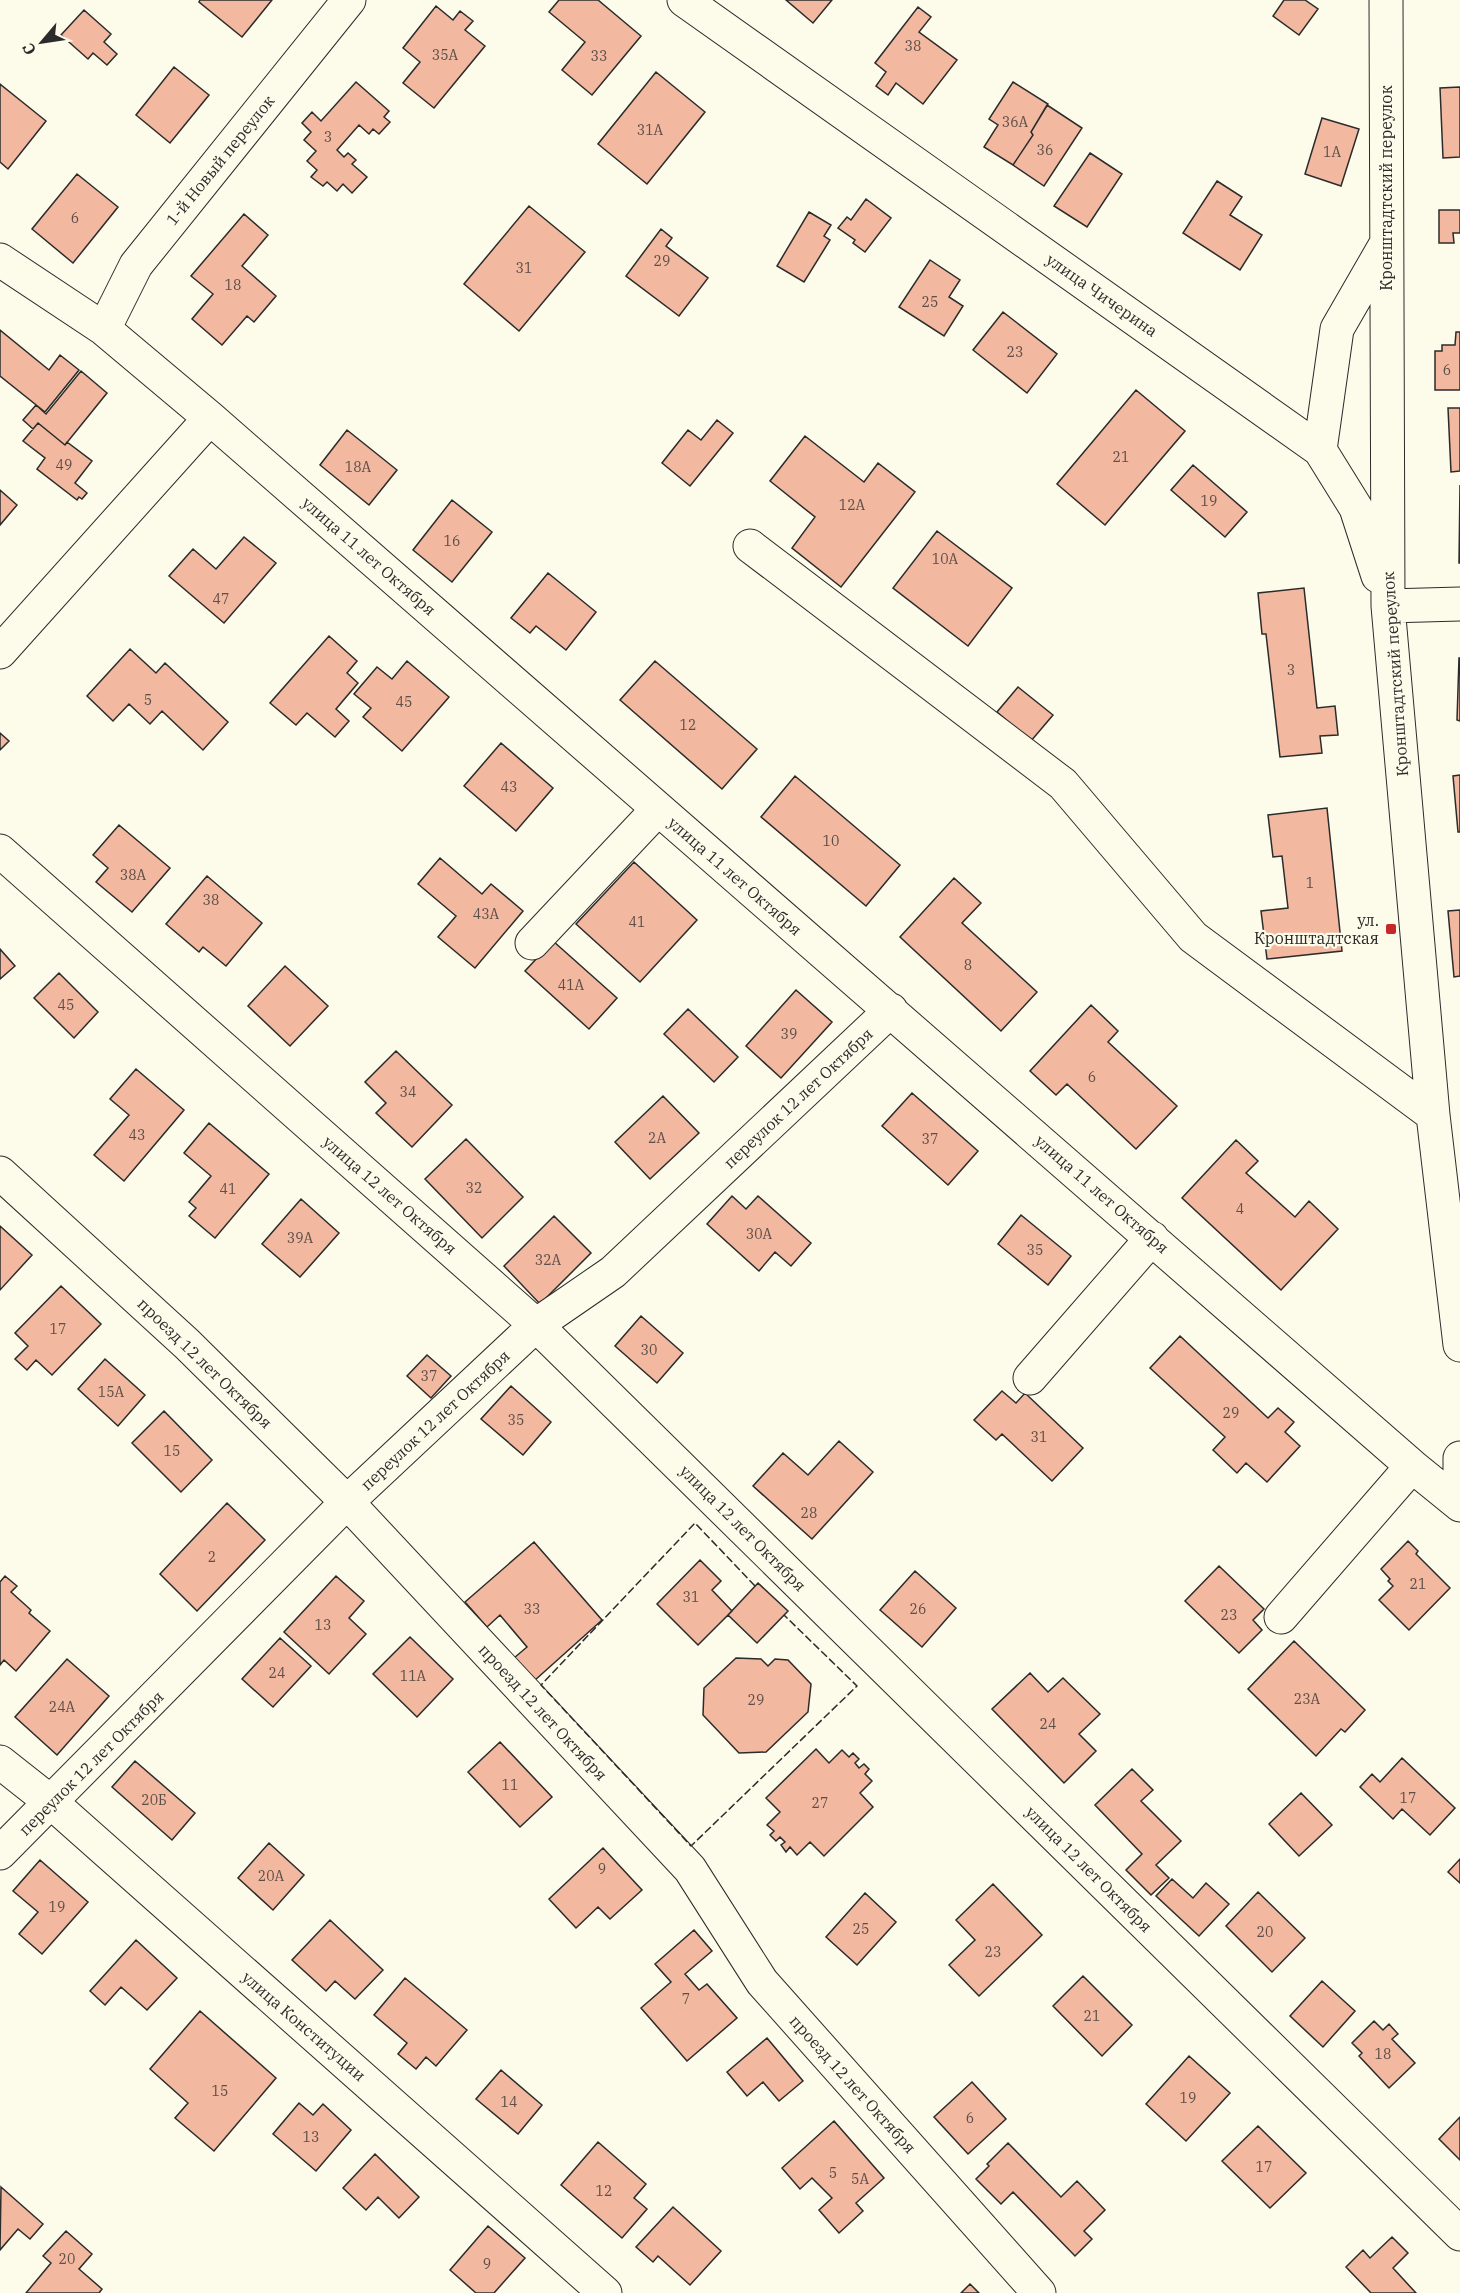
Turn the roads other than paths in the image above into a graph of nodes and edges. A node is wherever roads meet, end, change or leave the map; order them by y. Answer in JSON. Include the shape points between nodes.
{"nodes":[{"id":1,"x":349,"y":0,"type":"edge"},
{"id":2,"x":684,"y":0,"type":"edge"},
{"id":3,"x":1386,"y":0,"type":"edge"},
{"id":4,"x":1386,"y":243,"type":"junction"},
{"id":5,"x":0,"y":260,"type":"edge"},
{"id":6,"x":104,"y":328,"type":"junction"},
{"id":7,"x":210,"y":418,"type":"junction"},
{"id":8,"x":1320,"y":450,"type":"junction"},
{"id":9,"x":750,"y":546,"type":"dead end"},
{"id":10,"x":1460,"y":604,"type":"edge"},
{"id":11,"x":1388,"y":606,"type":"junction"},
{"id":12,"x":0,"y":652,"type":"edge"},
{"id":13,"x":657,"y":809,"type":"junction"},
{"id":14,"x":0,"y":851,"type":"edge"},
{"id":15,"x":532,"y":943,"type":"dead end"},
{"id":16,"x":891,"y":1010,"type":"junction"},
{"id":17,"x":1433,"y":1115,"type":"junction"},
{"id":18,"x":0,"y":1173,"type":"edge"},
{"id":19,"x":1152,"y":1238,"type":"junction"},
{"id":20,"x":536,"y":1325,"type":"junction"},
{"id":21,"x":1460,"y":1345,"type":"edge"},
{"id":22,"x":1030,"y":1378,"type":"dead end"},
{"id":23,"x":1460,"y":1458,"type":"edge"},
{"id":24,"x":1412,"y":1466,"type":"junction"},
{"id":25,"x":1460,"y":1476,"type":"edge"},
{"id":26,"x":347,"y":1503,"type":"junction"},
{"id":27,"x":1460,"y":1505,"type":"edge"},
{"id":28,"x":1281,"y":1617,"type":"dead end"},
{"id":29,"x":0,"y":1762,"type":"edge"},
{"id":30,"x":52,"y":1803,"type":"junction"},
{"id":31,"x":0,"y":1853,"type":"edge"},
{"id":32,"x":1460,"y":2234,"type":"edge"},
{"id":33,"x":605,"y":2293,"type":"edge"},
{"id":34,"x":1039,"y":2293,"type":"edge"}],
"edges":[{"from":1,"to":6,"type":"street","name":"1-й Новый переулок","via":[[136,265]]},
{"from":2,"to":8,"type":"street","name":"улица Чичерина"},
{"from":3,"to":4,"type":"street","name":"Кронштадтский переулок"},
{"from":4,"to":8,"type":"street","via":[[1337,329]]},
{"from":4,"to":11,"type":"street","name":"Кронштадтский переулок"},
{"from":5,"to":6,"type":"street","name":"улица 11 лет Октября"},
{"from":6,"to":7,"type":"street","name":"улица 11 лет Октября"},
{"from":7,"to":12,"type":"street"},
{"from":7,"to":13,"type":"street","name":"улица 11 лет Октября"},
{"from":8,"to":11,"type":"street","name":"улица Чичерина","via":[[1356,508]]},
{"from":9,"to":17,"type":"street","via":[[1063,784],[1194,937]]},
{"from":10,"to":11,"type":"street"},
{"from":11,"to":17,"type":"street","name":"Кронштадтский переулок"},
{"from":13,"to":15,"type":"street"},
{"from":13,"to":16,"type":"street","name":"улица 11 лет Октября"},
{"from":14,"to":20,"type":"street","name":"улица 12 лет Октября"},
{"from":16,"to":19,"type":"street","name":"улица 11 лет Октября"},
{"from":16,"to":20,"type":"street","name":"переулок 12 лет Октября","via":[[613,1272]]},
{"from":17,"to":21,"type":"street","name":"Кронштадтский переулок"},
{"from":18,"to":26,"type":"street","name":"проезд 12 лет Октября","via":[[187,1344]]},
{"from":19,"to":22,"type":"street"},
{"from":19,"to":24,"type":"street","name":"улица 11 лет Октября"},
{"from":20,"to":26,"type":"street","name":"переулок 12 лет Октября"},
{"from":20,"to":32,"type":"street","name":"улица 12 лет Октября"},
{"from":23,"to":25,"type":"street"},
{"from":24,"to":27,"type":"street","name":"улица 11 лет Октября"},
{"from":24,"to":28,"type":"street"},
{"from":26,"to":30,"type":"street","name":"переулок 12 лет Октября"},
{"from":26,"to":34,"type":"street","name":"проезд 12 лет Октября","via":[[690,1869],[762,1982]]},
{"from":29,"to":30,"type":"street","name":"улица Конституции"},
{"from":30,"to":31,"type":"street","name":"переулок 12 лет Октября"},
{"from":30,"to":33,"type":"street","name":"улица Конституции"}]}
